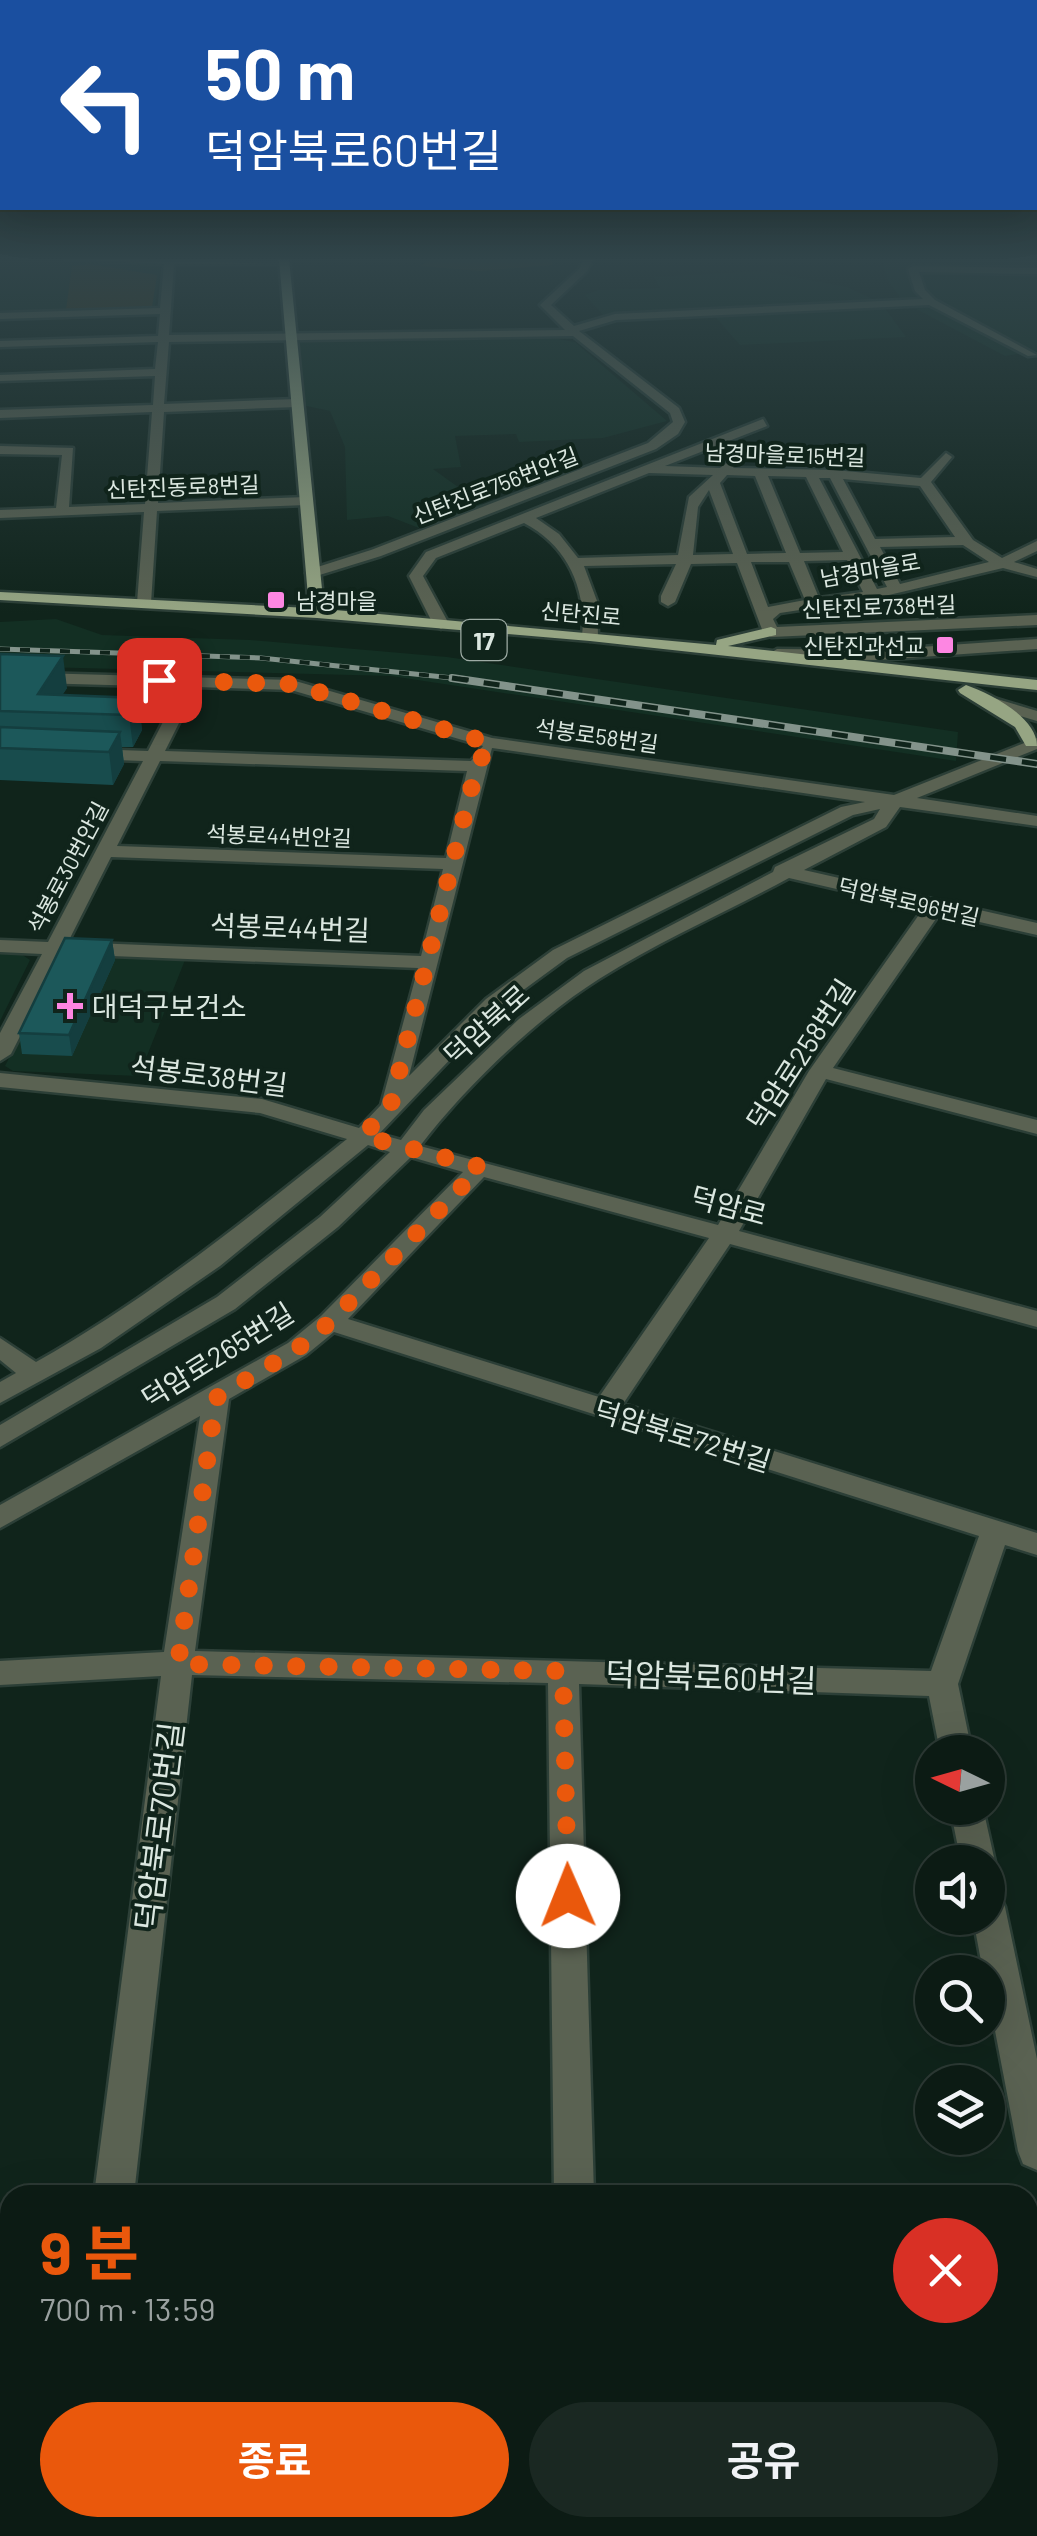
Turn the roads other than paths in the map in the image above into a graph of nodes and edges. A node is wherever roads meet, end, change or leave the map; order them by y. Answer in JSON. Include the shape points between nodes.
{"nodes":[{"id":1,"x":161,"y":377,"type":"edge"},
{"id":2,"x":294,"y":377,"type":"edge"},
{"id":3,"x":632,"y":377,"type":"edge"},
{"id":4,"x":297,"y":403,"type":"junction"},
{"id":5,"x":158,"y":408,"type":"junction"},
{"id":6,"x":5,"y":414,"type":"edge"},
{"id":7,"x":762,"y":423,"type":"dead end"},
{"id":8,"x":723,"y":438,"type":"junction"},
{"id":9,"x":0,"y":450,"type":"edge"},
{"id":10,"x":946,"y":457,"type":"dead end"},
{"id":11,"x":644,"y":470,"type":"junction"},
{"id":12,"x":760,"y":472,"type":"junction"},
{"id":13,"x":810,"y":473,"type":"junction"},
{"id":14,"x":834,"y":474,"type":"junction"},
{"id":15,"x":719,"y":477,"type":"junction"},
{"id":16,"x":924,"y":482,"type":"junction"},
{"id":17,"x":306,"y":501,"type":"junction"},
{"id":18,"x":152,"y":508,"type":"junction"},
{"id":19,"x":62,"y":511,"type":"junction"},
{"id":20,"x":0,"y":514,"type":"edge"},
{"id":21,"x":526,"y":518,"type":"junction"},
{"id":22,"x":963,"y":542,"type":"junction"},
{"id":23,"x":870,"y":543,"type":"junction"},
{"id":24,"x":1034,"y":548,"type":"edge"},
{"id":25,"x":793,"y":556,"type":"junction"},
{"id":26,"x":852,"y":556,"type":"junction"},
{"id":27,"x":739,"y":558,"type":"junction"},
{"id":28,"x":683,"y":559,"type":"junction"},
{"id":29,"x":575,"y":562,"type":"junction"},
{"id":30,"x":1000,"y":564,"type":"junction"},
{"id":31,"x":313,"y":573,"type":"junction"},
{"id":32,"x":1037,"y":573,"type":"edge"},
{"id":33,"x":895,"y":589,"type":"junction"},
{"id":34,"x":872,"y":595,"type":"junction"},
{"id":35,"x":0,"y":596,"type":"edge"},
{"id":36,"x":668,"y":602,"type":"dead end"},
{"id":37,"x":813,"y":602,"type":"junction"},
{"id":38,"x":144,"y":603,"type":"junction"},
{"id":39,"x":0,"y":610,"type":"edge"},
{"id":40,"x":316,"y":613,"type":"junction"},
{"id":41,"x":1037,"y":620,"type":"edge"},
{"id":42,"x":440,"y":624,"type":"junction"},
{"id":43,"x":768,"y":625,"type":"junction"},
{"id":44,"x":590,"y":636,"type":"junction"},
{"id":45,"x":668,"y":644,"type":"junction"},
{"id":46,"x":1036,"y":644,"type":"edge"},
{"id":47,"x":738,"y":652,"type":"junction"},
{"id":48,"x":797,"y":655,"type":"junction"},
{"id":49,"x":0,"y":678,"type":"edge"},
{"id":50,"x":193,"y":680,"type":"junction"},
{"id":51,"x":1037,"y":685,"type":"edge"},
{"id":52,"x":966,"y":690,"type":"junction"},
{"id":53,"x":1037,"y":697,"type":"edge"},
{"id":54,"x":987,"y":700,"type":"junction"},
{"id":55,"x":1037,"y":716,"type":"edge"},
{"id":56,"x":1035,"y":742,"type":"edge"},
{"id":57,"x":490,"y":743,"type":"junction"},
{"id":58,"x":76,"y":754,"type":"edge"},
{"id":59,"x":152,"y":756,"type":"junction"},
{"id":60,"x":477,"y":766,"type":"junction"},
{"id":61,"x":894,"y":801,"type":"junction"},
{"id":62,"x":1037,"y":821,"type":"edge"},
{"id":63,"x":105,"y":851,"type":"junction"},
{"id":64,"x":452,"y":864,"type":"junction"},
{"id":65,"x":782,"y":872,"type":"junction"},
{"id":66,"x":933,"y":908,"type":"junction"},
{"id":67,"x":1037,"y":929,"type":"edge"},
{"id":68,"x":0,"y":946,"type":"edge"},
{"id":69,"x":52,"y":949,"type":"junction"},
{"id":70,"x":430,"y":962,"type":"junction"},
{"id":71,"x":0,"y":1054,"type":"edge"},
{"id":72,"x":820,"y":1072,"type":"junction"},
{"id":73,"x":0,"y":1080,"type":"edge"},
{"id":74,"x":391,"y":1104,"type":"junction"},
{"id":75,"x":1036,"y":1125,"type":"edge"},
{"id":76,"x":363,"y":1136,"type":"junction"},
{"id":77,"x":406,"y":1149,"type":"junction"},
{"id":78,"x":481,"y":1167,"type":"junction"},
{"id":79,"x":724,"y":1236,"type":"junction"},
{"id":80,"x":1037,"y":1319,"type":"edge"},
{"id":81,"x":330,"y":1322,"type":"junction"},
{"id":82,"x":0,"y":1348,"type":"edge"},
{"id":83,"x":36,"y":1374,"type":"junction"},
{"id":84,"x":0,"y":1394,"type":"edge"},
{"id":85,"x":216,"y":1398,"type":"junction"},
{"id":86,"x":604,"y":1411,"type":"junction"},
{"id":87,"x":0,"y":1437,"type":"edge"},
{"id":88,"x":0,"y":1518,"type":"edge"},
{"id":89,"x":995,"y":1532,"type":"junction"},
{"id":90,"x":1037,"y":1544,"type":"edge"},
{"id":91,"x":178,"y":1664,"type":"junction"},
{"id":92,"x":563,"y":1671,"type":"junction"},
{"id":93,"x":0,"y":1673,"type":"edge"},
{"id":94,"x":942,"y":1684,"type":"junction"},
{"id":95,"x":952,"y":1735,"type":"edge"},
{"id":96,"x":994,"y":1935,"type":"edge"},
{"id":97,"x":1037,"y":2151,"type":"edge"},
{"id":98,"x":115,"y":2185,"type":"edge"},
{"id":99,"x":574,"y":2185,"type":"edge"}],
"edges":[{"from":1,"to":5,"type":"street"},
{"from":2,"to":4,"type":"main road"},
{"from":3,"to":31,"type":"street","name":"신탄진로756번안길","via":[[680,422],[652,446]]},
{"from":4,"to":5,"type":"street"},
{"from":4,"to":17,"type":"main road"},
{"from":5,"to":6,"type":"street"},
{"from":5,"to":18,"type":"street"},
{"from":6,"to":9,"type":"street"},
{"from":7,"to":8,"type":"street"},
{"from":8,"to":11,"type":"street"},
{"from":8,"to":15,"type":"street","via":[[736,450]]},
{"from":9,"to":19,"type":"street","name":"신탄진동로8번길","via":[[69,451]]},
{"from":10,"to":16,"type":"street"},
{"from":11,"to":15,"type":"street","name":"남경마을로15번길"},
{"from":11,"to":21,"type":"street"},
{"from":12,"to":13,"type":"street","name":"남경마을로15번길"},
{"from":12,"to":15,"type":"street","name":"남경마을로15번길"},
{"from":12,"to":25,"type":"street"},
{"from":13,"to":14,"type":"street","name":"남경마을로15번길"},
{"from":13,"to":26,"type":"street"},
{"from":14,"to":16,"type":"street","name":"남경마을로15번길"},
{"from":14,"to":23,"type":"street"},
{"from":15,"to":27,"type":"street"},
{"from":15,"to":28,"type":"street","via":[[693,501]]},
{"from":16,"to":22,"type":"street"},
{"from":17,"to":18,"type":"street","name":"신탄진동로8번길"},
{"from":17,"to":31,"type":"main road"},
{"from":18,"to":19,"type":"street","name":"신탄진동로8번길"},
{"from":18,"to":38,"type":"street"},
{"from":19,"to":20,"type":"street","name":"신탄진동로8번길"},
{"from":21,"to":29,"type":"street","via":[[552,531]]},
{"from":21,"to":42,"type":"street","via":[[448,546],[420,566],[416,576]]},
{"from":22,"to":23,"type":"street"},
{"from":22,"to":30,"type":"street"},
{"from":23,"to":33,"type":"street"},
{"from":24,"to":30,"type":"street","name":"남경마을로"},
{"from":25,"to":26,"type":"street"},
{"from":25,"to":27,"type":"street"},
{"from":25,"to":37,"type":"street"},
{"from":26,"to":34,"type":"street"},
{"from":27,"to":28,"type":"street"},
{"from":27,"to":43,"type":"street"},
{"from":28,"to":29,"type":"street"},
{"from":28,"to":36,"type":"street"},
{"from":29,"to":44,"type":"street"},
{"from":30,"to":32,"type":"street","name":"남경마을로"},
{"from":30,"to":33,"type":"street","name":"남경마을로"},
{"from":31,"to":40,"type":"main road"},
{"from":33,"to":34,"type":"street","name":"남경마을로"},
{"from":34,"to":37,"type":"street","name":"남경마을로"},
{"from":35,"to":38,"type":"main road","name":"신탄진로","number":"17"},
{"from":37,"to":43,"type":"street","name":"남경마을로","via":[[775,610]]},
{"from":38,"to":40,"type":"main road","name":"신탄진로","number":"17"},
{"from":39,"to":52,"type":"main road","name":"신탄진로","number":"17","via":[[426,635]]},
{"from":40,"to":42,"type":"main road","name":"신탄진로","number":"17"},
{"from":41,"to":43,"type":"street","name":"신탄진로738번길"},
{"from":42,"to":44,"type":"main road","name":"신탄진로","number":"17"},
{"from":43,"to":45,"type":"main road","via":[[724,642]]},
{"from":43,"to":48,"type":"street","name":"신탄진로738번길","via":[[769,646]]},
{"from":44,"to":45,"type":"main road","name":"신탄진로","number":"17"},
{"from":45,"to":47,"type":"main road","name":"신탄진로","number":"17"},
{"from":46,"to":48,"type":"street"},
{"from":47,"to":48,"type":"street"},
{"from":47,"to":51,"type":"main road","name":"신탄진로","number":"17"},
{"from":49,"to":50,"type":"street","name":"석봉로58번길"},
{"from":50,"to":57,"type":"street","name":"석봉로58번길","via":[[292,684]]},
{"from":50,"to":59,"type":"street","name":"석봉로30번안길"},
{"from":52,"to":53,"type":"main road","name":"신탄진로","number":"17"},
{"from":52,"to":54,"type":"main road"},
{"from":54,"to":55,"type":"street"},
{"from":54,"to":56,"type":"main road"},
{"from":56,"to":61,"type":"street","name":"덕암북로"},
{"from":57,"to":60,"type":"street"},
{"from":57,"to":61,"type":"street","name":"석봉로58번길"},
{"from":58,"to":59,"type":"street"},
{"from":59,"to":60,"type":"street"},
{"from":59,"to":63,"type":"street","name":"석봉로30번안길"},
{"from":60,"to":64,"type":"street"},
{"from":61,"to":62,"type":"street","name":"석봉로58번길"},
{"from":61,"to":65,"type":"street","name":"덕암북로","via":[[880,822]]},
{"from":61,"to":74,"type":"street","name":"덕암북로","via":[[847,812],[560,954],[493,1003]]},
{"from":63,"to":64,"type":"street","name":"석봉로44번안길"},
{"from":63,"to":69,"type":"street","name":"석봉로30번안길"},
{"from":64,"to":70,"type":"street"},
{"from":65,"to":66,"type":"street","name":"덕암북로96번길"},
{"from":65,"to":77,"type":"street","name":"덕암북로","via":[[591,975],[528,1024],[432,1115]]},
{"from":66,"to":67,"type":"street","name":"덕암북로96번길"},
{"from":66,"to":72,"type":"street","name":"덕암로258번길"},
{"from":68,"to":69,"type":"street","name":"석봉로44번길"},
{"from":69,"to":70,"type":"street","name":"석봉로44번길"},
{"from":69,"to":71,"type":"street","name":"석봉로30번안길"},
{"from":70,"to":74,"type":"street"},
{"from":72,"to":75,"type":"street"},
{"from":72,"to":79,"type":"street","name":"덕암로258번길"},
{"from":73,"to":76,"type":"street","name":"석봉로38번길","via":[[262,1106]]},
{"from":74,"to":76,"type":"street","name":"덕암북로"},
{"from":76,"to":77,"type":"street","name":"석봉로38번길"},
{"from":76,"to":83,"type":"street","name":"덕암북로","via":[[210,1260]]},
{"from":77,"to":78,"type":"street","name":"덕암로"},
{"from":77,"to":87,"type":"street","name":"덕암북로","via":[[329,1222],[226,1303]]},
{"from":78,"to":79,"type":"street","name":"덕암로"},
{"from":78,"to":81,"type":"street","name":"덕암로265번길"},
{"from":79,"to":80,"type":"street","name":"덕암로"},
{"from":79,"to":86,"type":"street","name":"덕암로258번길"},
{"from":81,"to":85,"type":"street","name":"덕암로265번길"},
{"from":81,"to":86,"type":"street","name":"덕암북로72번길"},
{"from":82,"to":83,"type":"street"},
{"from":83,"to":84,"type":"street","name":"덕암북로"},
{"from":85,"to":88,"type":"street","name":"덕암로265번길"},
{"from":85,"to":91,"type":"street","name":"덕암북로70번길"},
{"from":86,"to":89,"type":"street","name":"덕암북로72번길"},
{"from":89,"to":90,"type":"street","name":"덕암북로72번길"},
{"from":89,"to":94,"type":"street"},
{"from":91,"to":92,"type":"street","name":"덕암북로60번길"},
{"from":91,"to":93,"type":"street","name":"덕암북로60번길"},
{"from":91,"to":98,"type":"street","name":"덕암북로70번길"},
{"from":92,"to":94,"type":"street","name":"덕암북로60번길"},
{"from":92,"to":99,"type":"street"},
{"from":94,"to":95,"type":"street"},
{"from":96,"to":97,"type":"street"}]}
